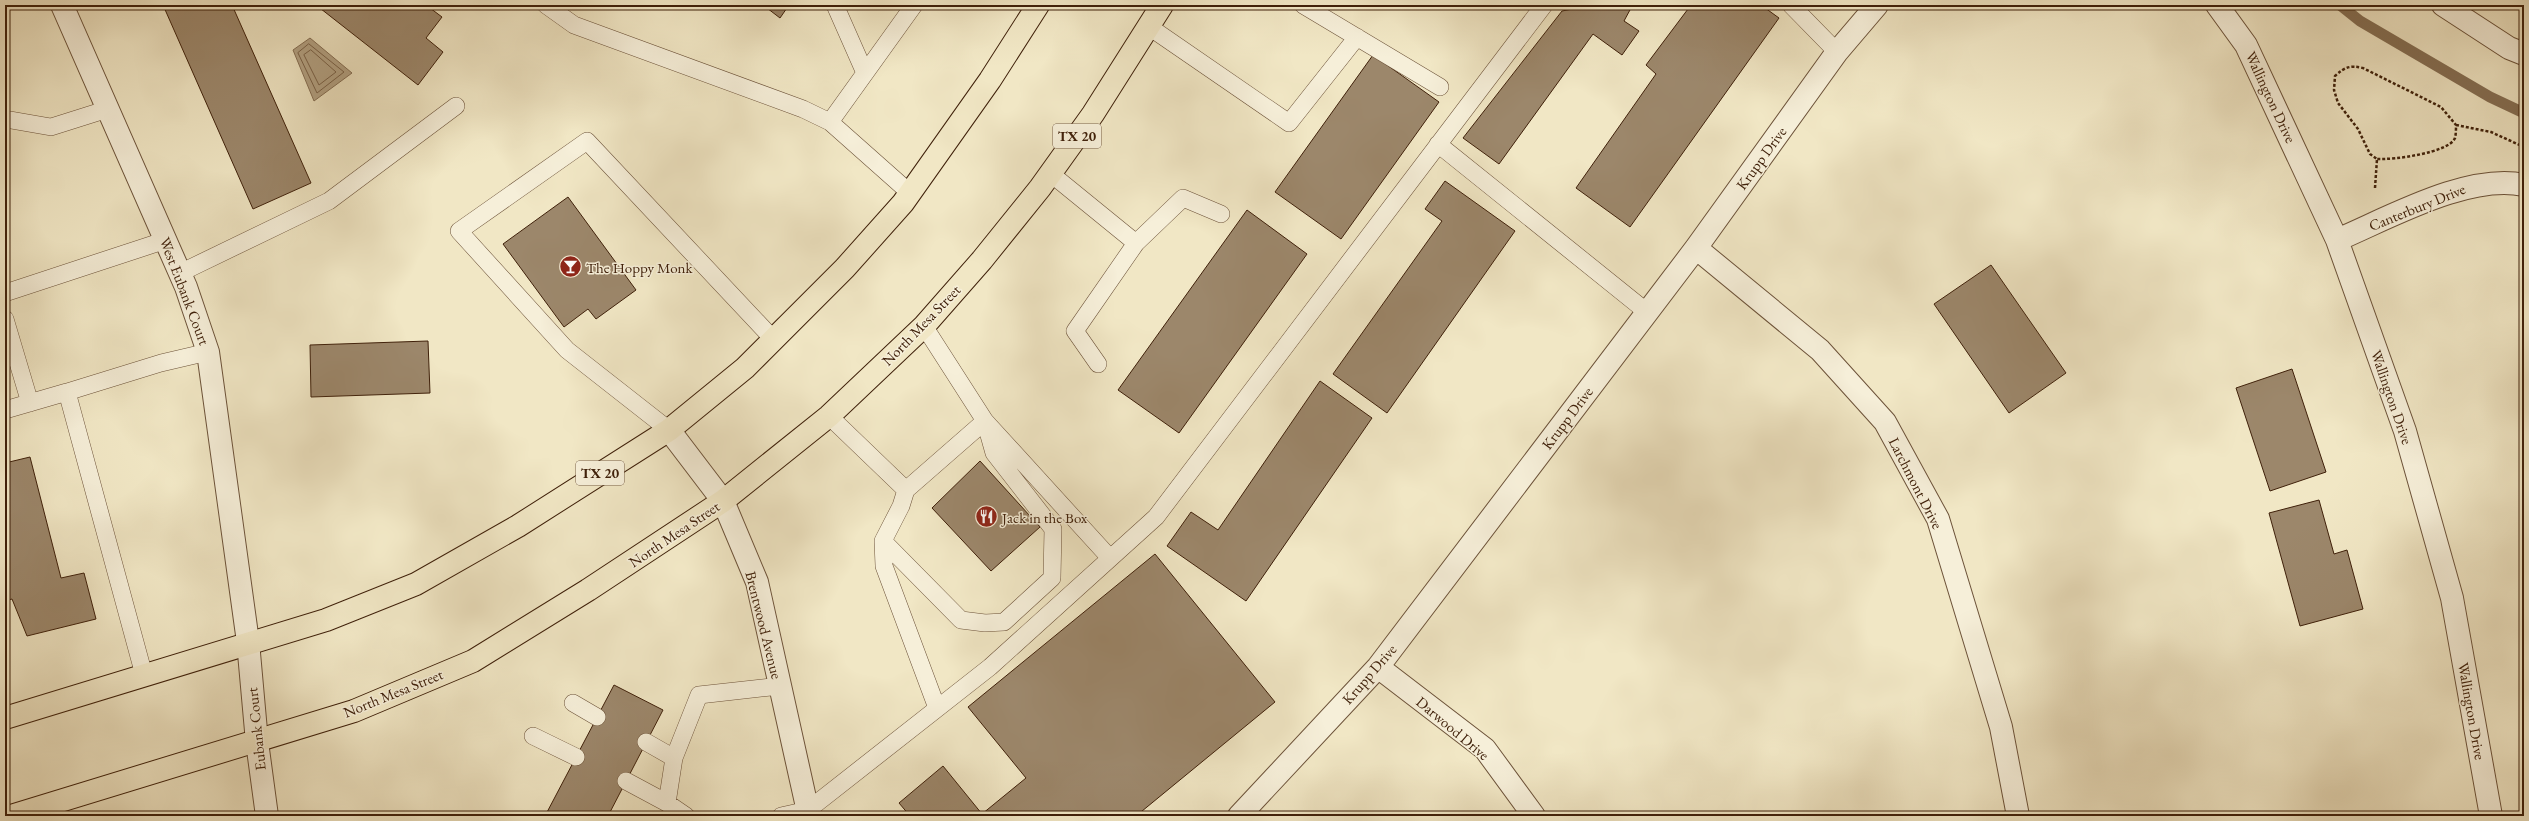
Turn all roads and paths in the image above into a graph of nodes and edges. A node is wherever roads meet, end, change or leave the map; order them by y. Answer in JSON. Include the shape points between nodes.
{"nodes":[{"id":1,"x":62,"y":5,"type":"edge"},
{"id":2,"x":546,"y":5,"type":"edge"},
{"id":3,"x":835,"y":5,"type":"edge"},
{"id":4,"x":914,"y":5,"type":"edge"},
{"id":5,"x":1038,"y":5,"type":"edge"},
{"id":6,"x":1162,"y":5,"type":"edge"},
{"id":7,"x":1303,"y":5,"type":"edge"},
{"id":8,"x":1544,"y":5,"type":"edge"},
{"id":9,"x":1791,"y":5,"type":"edge"},
{"id":10,"x":1877,"y":5,"type":"edge"},
{"id":11,"x":2217,"y":5,"type":"edge"},
{"id":12,"x":2443,"y":5,"type":"edge"},
{"id":13,"x":1148,"y":26,"type":"junction"},
{"id":14,"x":1357,"y":37,"type":"junction"},
{"id":15,"x":1837,"y":52,"type":"junction"},
{"id":16,"x":2524,"y":54,"type":"edge"},
{"id":17,"x":865,"y":73,"type":"junction"},
{"id":18,"x":1440,"y":87,"type":"dead end"},
{"id":19,"x":456,"y":106,"type":"dead end"},
{"id":20,"x":108,"y":109,"type":"junction"},
{"id":21,"x":5,"y":119,"type":"edge"},
{"id":22,"x":830,"y":122,"type":"junction"},
{"id":23,"x":2456,"y":125,"type":"junction"},
{"id":24,"x":1438,"y":144,"type":"junction"},
{"id":25,"x":2524,"y":147,"type":"edge"},
{"id":26,"x":2376,"y":159,"type":"junction"},
{"id":27,"x":1050,"y":173,"type":"junction"},
{"id":28,"x":2524,"y":185,"type":"edge"},
{"id":29,"x":2375,"y":192,"type":"dead end"},
{"id":30,"x":910,"y":193,"type":"junction"},
{"id":31,"x":1221,"y":214,"type":"dead end"},
{"id":32,"x":166,"y":240,"type":"junction"},
{"id":33,"x":2337,"y":240,"type":"junction"},
{"id":34,"x":1136,"y":243,"type":"junction"},
{"id":35,"x":1696,"y":248,"type":"junction"},
{"id":36,"x":180,"y":273,"type":"junction"},
{"id":37,"x":5,"y":292,"type":"edge"},
{"id":38,"x":1647,"y":312,"type":"junction"},
{"id":39,"x":5,"y":319,"type":"edge"},
{"id":40,"x":924,"y":326,"type":"junction"},
{"id":41,"x":774,"y":340,"type":"junction"},
{"id":42,"x":208,"y":352,"type":"junction"},
{"id":43,"x":1098,"y":364,"type":"dead end"},
{"id":44,"x":67,"y":392,"type":"junction"},
{"id":45,"x":30,"y":403,"type":"junction"},
{"id":46,"x":5,"y":410,"type":"edge"},
{"id":47,"x":829,"y":416,"type":"junction"},
{"id":48,"x":985,"y":421,"type":"junction"},
{"id":49,"x":669,"y":430,"type":"junction"},
{"id":50,"x":906,"y":490,"type":"junction"},
{"id":51,"x":723,"y":501,"type":"junction"},
{"id":52,"x":883,"y":541,"type":"junction"},
{"id":53,"x":1110,"y":558,"type":"junction"},
{"id":54,"x":248,"y":642,"type":"junction"},
{"id":55,"x":1378,"y":667,"type":"junction"},
{"id":56,"x":144,"y":674,"type":"junction"},
{"id":57,"x":780,"y":686,"type":"junction"},
{"id":58,"x":573,"y":703,"type":"dead end"},
{"id":59,"x":937,"y":708,"type":"junction"},
{"id":60,"x":597,"y":716,"type":"dead end"},
{"id":61,"x":5,"y":718,"type":"edge"},
{"id":62,"x":533,"y":736,"type":"dead end"},
{"id":63,"x":257,"y":742,"type":"junction"},
{"id":64,"x":646,"y":742,"type":"dead end"},
{"id":65,"x":576,"y":757,"type":"dead end"},
{"id":66,"x":674,"y":758,"type":"junction"},
{"id":67,"x":626,"y":781,"type":"dead end"},
{"id":68,"x":667,"y":803,"type":"junction"},
{"id":69,"x":808,"y":813,"type":"edge"},
{"id":70,"x":11,"y":816,"type":"edge"},
{"id":71,"x":267,"y":816,"type":"edge"},
{"id":72,"x":686,"y":816,"type":"edge"},
{"id":73,"x":781,"y":816,"type":"edge"},
{"id":74,"x":1239,"y":816,"type":"edge"},
{"id":75,"x":1534,"y":816,"type":"edge"},
{"id":76,"x":2018,"y":816,"type":"edge"},
{"id":77,"x":2490,"y":816,"type":"edge"}],
"edges":[{"from":1,"to":20,"type":"street","name":"West Eubank Court"},
{"from":2,"to":22,"type":"lane","via":[[574,25],[803,109]]},
{"from":3,"to":17,"type":"lane"},
{"from":4,"to":17,"type":"lane"},
{"from":5,"to":30,"type":"main road","number":"TX 20","via":[[990,80]]},
{"from":6,"to":13,"type":"main road","name":"North Mesa Street","number":"TX 20"},
{"from":7,"to":14,"type":"lane"},
{"from":8,"to":24,"type":"lane"},
{"from":9,"to":15,"type":"lane"},
{"from":10,"to":15,"type":"street","name":"Krupp Drive"},
{"from":11,"to":33,"type":"street","name":"Wallington Drive","via":[[2246,45]]},
{"from":12,"to":16,"type":"street","via":[[2509,48]]},
{"from":13,"to":14,"type":"lane","via":[[1289,123]]},
{"from":13,"to":27,"type":"main road","name":"North Mesa Street","number":"TX 20","via":[[1093,114]]},
{"from":14,"to":18,"type":"lane"},
{"from":15,"to":35,"type":"street","name":"Krupp Drive"},
{"from":17,"to":22,"type":"lane"},
{"from":19,"to":36,"type":"lane","via":[[329,201]]},
{"from":20,"to":21,"type":"lane","via":[[51,127]]},
{"from":20,"to":32,"type":"street","name":"West Eubank Court"},
{"from":22,"to":30,"type":"lane"},
{"from":23,"to":25,"type":"path","via":[[2491,132]]},
{"from":23,"to":26,"type":"path","via":[[2455,138],[2450,144],[2415,157]]},
{"from":23,"to":26,"type":"path","via":[[2440,106],[2363,68],[2344,68],[2335,76],[2334,90],[2338,103],[2358,129],[2370,154]]},
{"from":24,"to":38,"type":"lane"},
{"from":24,"to":53,"type":"lane","via":[[1156,517]]},
{"from":26,"to":29,"type":"path"},
{"from":27,"to":34,"type":"lane"},
{"from":27,"to":40,"type":"main road","name":"North Mesa Street","number":"TX 20","via":[[982,260]]},
{"from":28,"to":33,"type":"street","name":"Canterbury Drive","via":[[2473,185],[2451,191]]},
{"from":30,"to":41,"type":"main road","number":"TX 20","via":[[845,268]]},
{"from":31,"to":34,"type":"lane","via":[[1183,198]]},
{"from":32,"to":36,"type":"street","name":"West Eubank Court"},
{"from":32,"to":37,"type":"lane"},
{"from":33,"to":77,"type":"street","name":"Wallington Drive","via":[[2405,431],[2452,598]]},
{"from":34,"to":43,"type":"lane","via":[[1075,331]]},
{"from":35,"to":38,"type":"street","name":"Krupp Drive"},
{"from":35,"to":76,"type":"street","name":"Larchmont Drive","via":[[1820,350],[1885,422],[1938,519],[2001,727]]},
{"from":36,"to":42,"type":"street","name":"West Eubank Court"},
{"from":38,"to":55,"type":"street","name":"Krupp Drive"},
{"from":39,"to":45,"type":"lane"},
{"from":40,"to":47,"type":"main road","name":"North Mesa Street","number":"TX 20"},
{"from":40,"to":48,"type":"lane"},
{"from":41,"to":49,"type":"main road","number":"TX 20","via":[[745,368]]},
{"from":41,"to":49,"type":"lane","via":[[587,141],[459,231],[567,350]]},
{"from":42,"to":44,"type":"lane","via":[[161,363]]},
{"from":42,"to":54,"type":"street","name":"West Eubank Court"},
{"from":44,"to":45,"type":"lane"},
{"from":44,"to":56,"type":"lane"},
{"from":45,"to":46,"type":"lane"},
{"from":47,"to":50,"type":"lane"},
{"from":47,"to":51,"type":"main road","name":"North Mesa Street","number":"TX 20"},
{"from":48,"to":50,"type":"lane"},
{"from":48,"to":52,"type":"lane","via":[[994,453],[1053,529],[1052,578],[1004,622],[961,620]]},
{"from":48,"to":53,"type":"lane"},
{"from":49,"to":51,"type":"street","name":"Brentwood Avenue"},
{"from":49,"to":54,"type":"main road","number":"TX 20","via":[[518,526],[416,584],[326,620]]},
{"from":50,"to":52,"type":"lane","via":[[901,506]]},
{"from":51,"to":57,"type":"street","name":"Brentwood Avenue","via":[[757,582]]},
{"from":51,"to":63,"type":"main road","name":"North Mesa Street","number":"TX 20","via":[[588,590],[473,660],[354,711]]},
{"from":52,"to":59,"type":"lane","via":[[884,566]]},
{"from":53,"to":59,"type":"lane","via":[[990,667]]},
{"from":54,"to":56,"type":"main road","number":"TX 20"},
{"from":54,"to":63,"type":"street","name":"Eubank Court"},
{"from":55,"to":74,"type":"street","name":"Krupp Drive"},
{"from":55,"to":75,"type":"street","name":"Darwood Drive","via":[[1484,749]]},
{"from":56,"to":61,"type":"main road","number":"TX 20"},
{"from":57,"to":66,"type":"lane","via":[[699,695]]},
{"from":57,"to":69,"type":"street","name":"Brentwood Avenue"},
{"from":58,"to":60,"type":"lane"},
{"from":59,"to":69,"type":"lane"},
{"from":62,"to":65,"type":"lane"},
{"from":63,"to":70,"type":"main road","name":"North Mesa Street","number":"TX 20"},
{"from":63,"to":71,"type":"street","name":"Eubank Court"},
{"from":64,"to":66,"type":"lane"},
{"from":66,"to":68,"type":"lane"},
{"from":67,"to":68,"type":"lane"},
{"from":68,"to":72,"type":"lane"},
{"from":69,"to":73,"type":"lane"}]}
